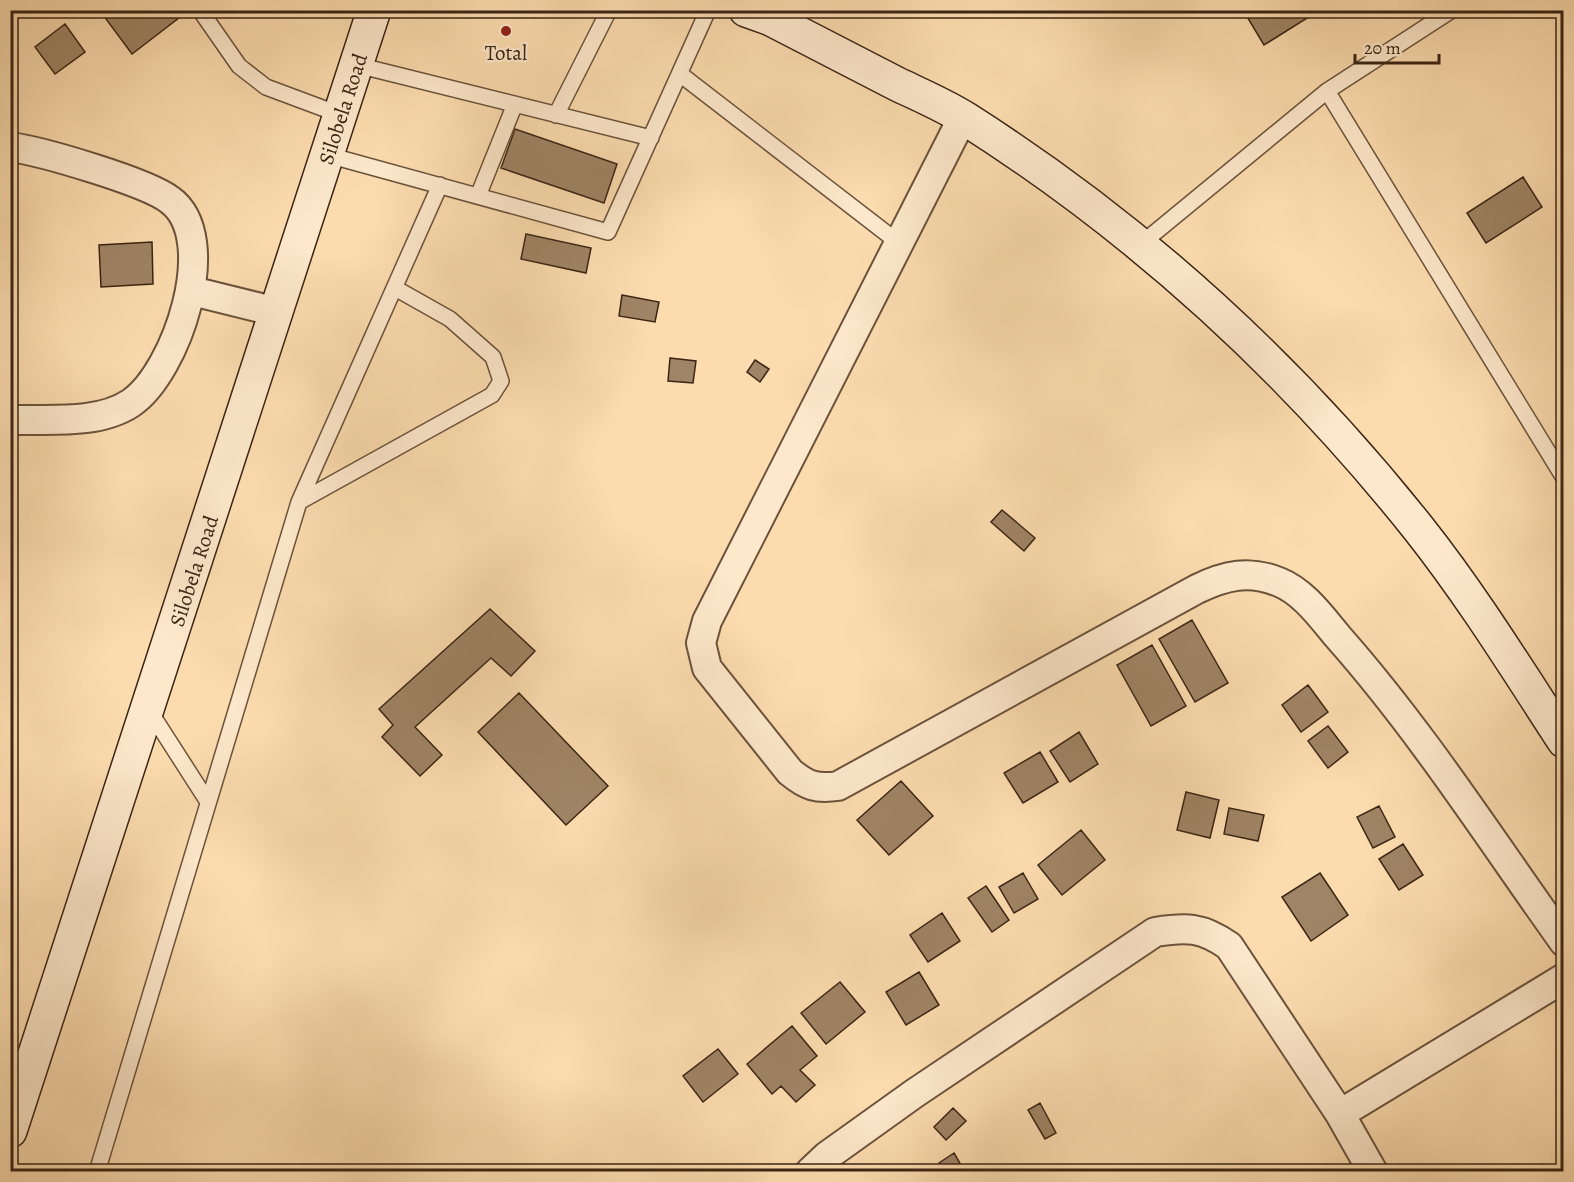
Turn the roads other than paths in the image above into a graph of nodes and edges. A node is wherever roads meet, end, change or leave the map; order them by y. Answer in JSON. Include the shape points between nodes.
{"nodes":[{"id":1,"x":200,"y":10,"type":"edge"},
{"id":2,"x":374,"y":10,"type":"edge"},
{"id":3,"x":609,"y":10,"type":"edge"},
{"id":4,"x":708,"y":10,"type":"edge"},
{"id":5,"x":1452,"y":10,"type":"edge"},
{"id":6,"x":759,"y":13,"type":"edge"},
{"id":7,"x":357,"y":65,"type":"junction"},
{"id":8,"x":680,"y":74,"type":"junction"},
{"id":9,"x":1327,"y":91,"type":"junction"},
{"id":10,"x":515,"y":104,"type":"junction"},
{"id":11,"x":341,"y":115,"type":"junction"},
{"id":12,"x":556,"y":115,"type":"junction"},
{"id":13,"x":963,"y":117,"type":"junction"},
{"id":14,"x":651,"y":138,"type":"junction"},
{"id":15,"x":10,"y":147,"type":"edge"},
{"id":16,"x":328,"y":155,"type":"junction"},
{"id":17,"x":440,"y":186,"type":"junction"},
{"id":18,"x":478,"y":196,"type":"junction"},
{"id":19,"x":900,"y":243,"type":"junction"},
{"id":20,"x":1141,"y":244,"type":"junction"},
{"id":21,"x":395,"y":288,"type":"junction"},
{"id":22,"x":192,"y":291,"type":"junction"},
{"id":23,"x":277,"y":312,"type":"junction"},
{"id":24,"x":10,"y":420,"type":"edge"},
{"id":25,"x":1563,"y":474,"type":"edge"},
{"id":26,"x":299,"y":502,"type":"junction"},
{"id":27,"x":149,"y":710,"type":"junction"},
{"id":28,"x":1563,"y":741,"type":"edge"},
{"id":29,"x":208,"y":802,"type":"junction"},
{"id":30,"x":1563,"y":942,"type":"edge"},
{"id":31,"x":1563,"y":978,"type":"edge"},
{"id":32,"x":13,"y":1114,"type":"edge"},
{"id":33,"x":1340,"y":1114,"type":"junction"},
{"id":34,"x":97,"y":1172,"type":"edge"},
{"id":35,"x":810,"y":1172,"type":"edge"},
{"id":36,"x":1373,"y":1172,"type":"edge"}],
"edges":[{"from":1,"to":11,"type":"lane","via":[[239,66],[266,87]]},
{"from":2,"to":7,"type":"street","name":"Silobela Road"},
{"from":3,"to":12,"type":"lane"},
{"from":4,"to":8,"type":"lane"},
{"from":5,"to":9,"type":"lane"},
{"from":6,"to":13,"type":"street"},
{"from":7,"to":10,"type":"lane"},
{"from":7,"to":11,"type":"street","name":"Silobela Road"},
{"from":8,"to":14,"type":"lane"},
{"from":8,"to":19,"type":"lane"},
{"from":9,"to":20,"type":"lane"},
{"from":9,"to":25,"type":"lane"},
{"from":10,"to":12,"type":"lane"},
{"from":10,"to":18,"type":"lane"},
{"from":11,"to":16,"type":"street","name":"Silobela Road"},
{"from":12,"to":14,"type":"lane"},
{"from":13,"to":19,"type":"street"},
{"from":13,"to":20,"type":"street"},
{"from":14,"to":18,"type":"lane","via":[[608,232]]},
{"from":15,"to":22,"type":"street","via":[[141,185],[171,200],[188,222],[194,257]]},
{"from":16,"to":17,"type":"lane"},
{"from":16,"to":23,"type":"street","name":"Silobela Road"},
{"from":17,"to":18,"type":"lane"},
{"from":17,"to":21,"type":"lane"},
{"from":19,"to":30,"type":"street","via":[[707,621],[701,643],[707,668],[790,772],[808,786],[837,786],[1197,589],[1223,577],[1253,574],[1281,583],[1306,600],[1352,653]]},
{"from":20,"to":28,"type":"street","via":[[1238,329],[1419,528],[1486,620]]},
{"from":21,"to":26,"type":"lane"},
{"from":21,"to":26,"type":"lane","via":[[450,320],[494,357],[501,381],[492,395]]},
{"from":22,"to":23,"type":"street"},
{"from":22,"to":24,"type":"street","via":[[156,376],[131,403],[100,417]]},
{"from":23,"to":27,"type":"street","name":"Silobela Road"},
{"from":26,"to":29,"type":"lane"},
{"from":27,"to":29,"type":"lane"},
{"from":27,"to":32,"type":"street","name":"Silobela Road"},
{"from":29,"to":34,"type":"lane"},
{"from":31,"to":33,"type":"street"},
{"from":33,"to":35,"type":"street","via":[[1229,946],[1209,932],[1181,927],[1155,932],[915,1094]]},
{"from":33,"to":36,"type":"street"}]}
